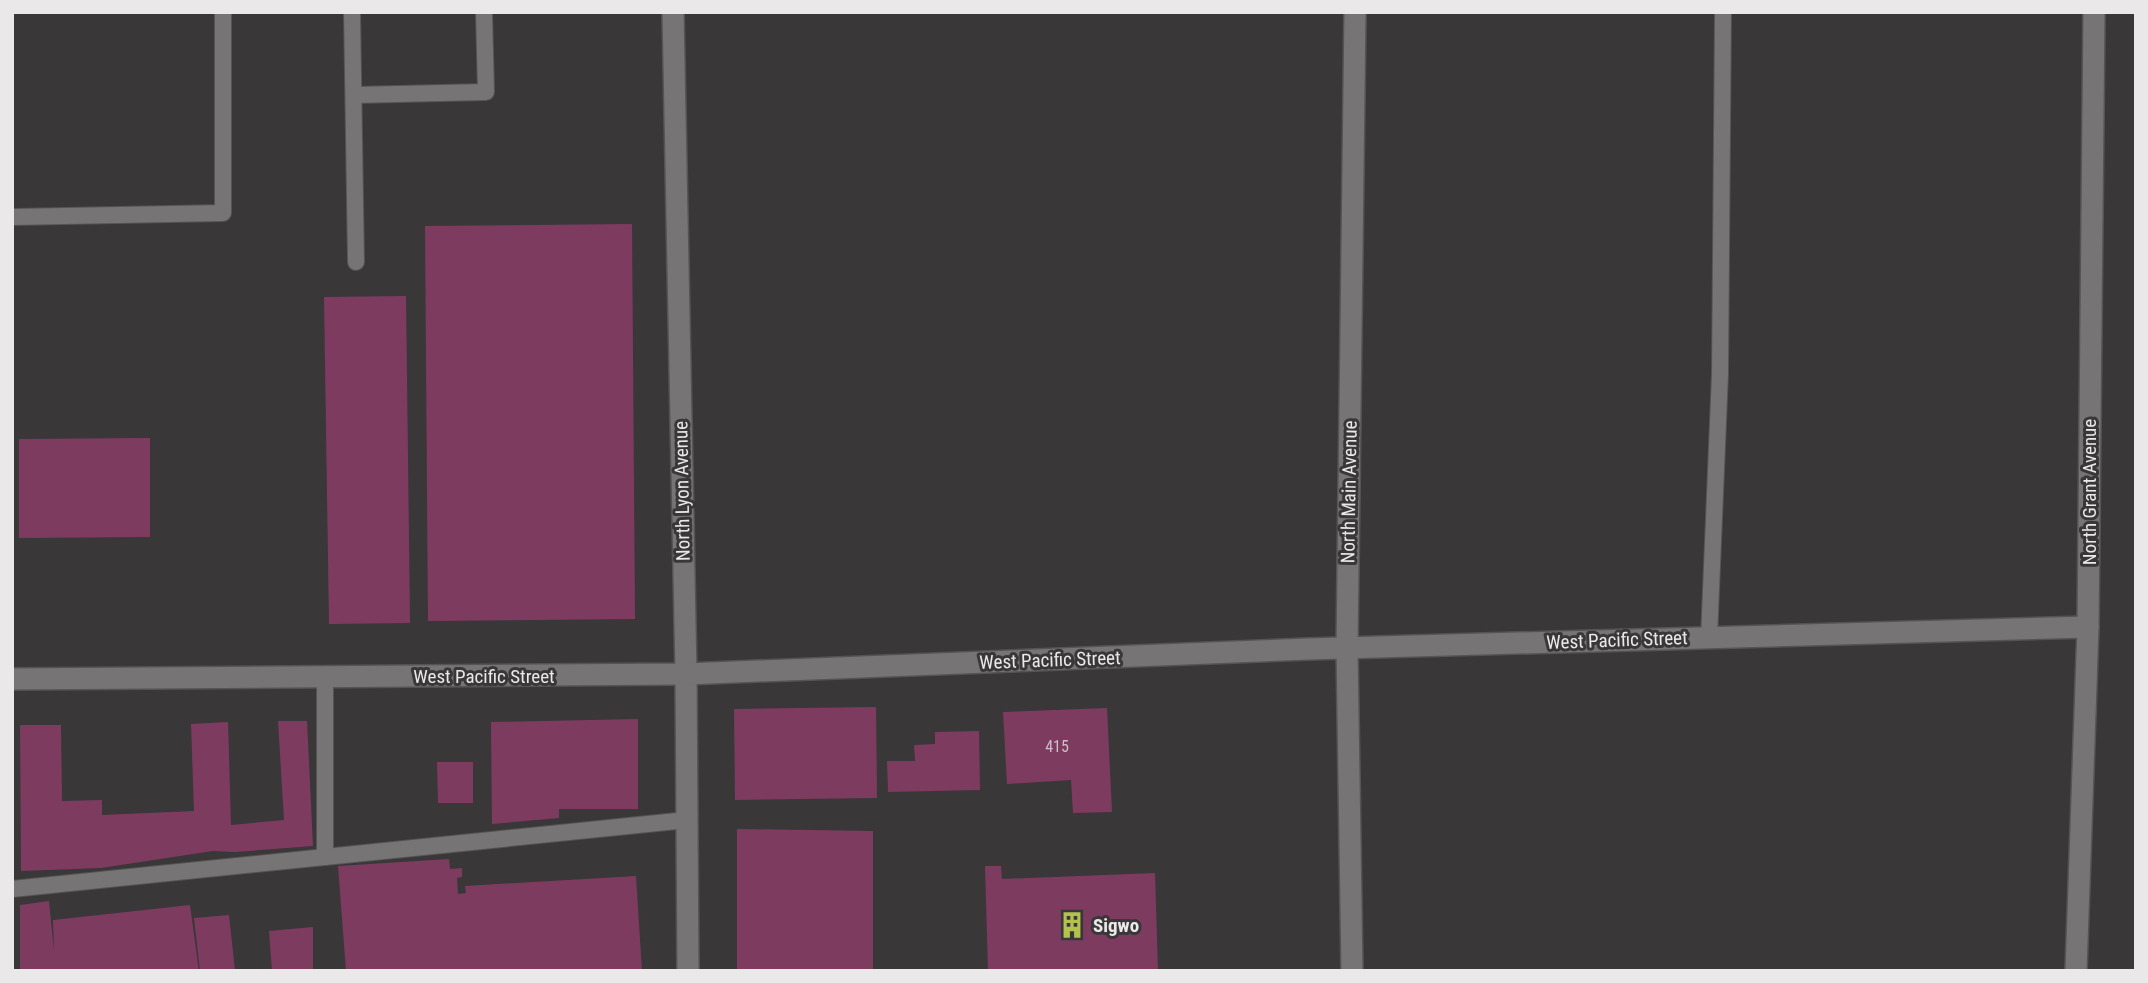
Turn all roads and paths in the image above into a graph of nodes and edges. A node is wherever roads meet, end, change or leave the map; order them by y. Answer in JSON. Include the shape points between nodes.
{"nodes":[{"id":1,"x":223,"y":12,"type":"edge"},
{"id":2,"x":352,"y":12,"type":"edge"},
{"id":3,"x":484,"y":12,"type":"edge"},
{"id":4,"x":673,"y":12,"type":"edge"},
{"id":5,"x":1355,"y":12,"type":"edge"},
{"id":6,"x":1723,"y":12,"type":"edge"},
{"id":7,"x":2094,"y":12,"type":"edge"},
{"id":8,"x":354,"y":95,"type":"junction"},
{"id":9,"x":12,"y":216,"type":"edge"},
{"id":10,"x":356,"y":262,"type":"dead end"},
{"id":11,"x":2088,"y":627,"type":"junction"},
{"id":12,"x":1709,"y":638,"type":"junction"},
{"id":13,"x":1348,"y":648,"type":"junction"},
{"id":14,"x":686,"y":674,"type":"junction"},
{"id":15,"x":325,"y":677,"type":"junction"},
{"id":16,"x":12,"y":679,"type":"edge"},
{"id":17,"x":687,"y":820,"type":"junction"},
{"id":18,"x":326,"y":857,"type":"junction"},
{"id":19,"x":12,"y":889,"type":"edge"},
{"id":20,"x":688,"y":971,"type":"edge"},
{"id":21,"x":1352,"y":971,"type":"edge"},
{"id":22,"x":2076,"y":971,"type":"edge"}],
"edges":[{"from":1,"to":9,"type":"lane","via":[[223,213]]},
{"from":2,"to":8,"type":"lane"},
{"from":3,"to":8,"type":"lane","via":[[486,92]]},
{"from":4,"to":14,"type":"street","name":"North Lyon Avenue"},
{"from":5,"to":13,"type":"street","name":"North Main Avenue"},
{"from":6,"to":12,"type":"lane","via":[[1720,374]]},
{"from":7,"to":11,"type":"street","name":"North Grant Avenue"},
{"from":8,"to":10,"type":"lane"},
{"from":11,"to":12,"type":"street","name":"West Pacific Street"},
{"from":11,"to":22,"type":"street","name":"North Grant Avenue"},
{"from":12,"to":13,"type":"street","name":"West Pacific Street"},
{"from":13,"to":14,"type":"street","name":"West Pacific Street"},
{"from":13,"to":21,"type":"street","name":"North Main Avenue"},
{"from":14,"to":15,"type":"street","name":"West Pacific Street"},
{"from":14,"to":17,"type":"street","name":"North Lyon Avenue"},
{"from":15,"to":16,"type":"street","name":"West Pacific Street"},
{"from":15,"to":18,"type":"lane"},
{"from":17,"to":18,"type":"lane"},
{"from":17,"to":20,"type":"street","name":"North Lyon Avenue"},
{"from":18,"to":19,"type":"lane"}]}
